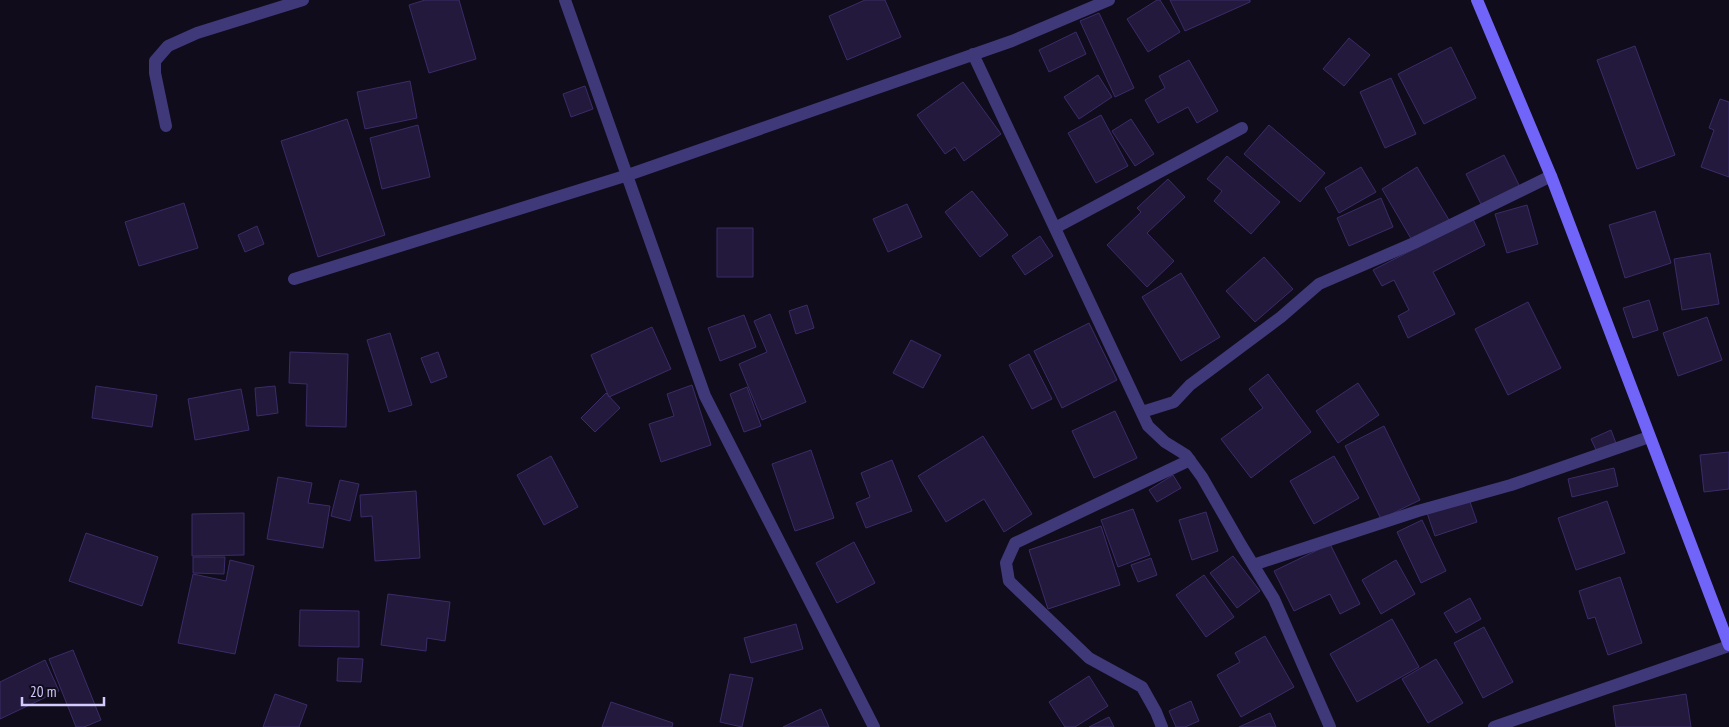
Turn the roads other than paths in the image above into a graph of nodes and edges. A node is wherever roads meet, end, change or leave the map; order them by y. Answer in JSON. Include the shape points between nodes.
{"nodes":[{"id":1,"x":303,"y":0,"type":"edge"},
{"id":2,"x":565,"y":0,"type":"edge"},
{"id":3,"x":1109,"y":0,"type":"edge"},
{"id":4,"x":1476,"y":0,"type":"edge"},
{"id":5,"x":973,"y":54,"type":"junction"},
{"id":6,"x":166,"y":126,"type":"dead end"},
{"id":7,"x":1242,"y":128,"type":"dead end"},
{"id":8,"x":628,"y":175,"type":"junction"},
{"id":9,"x":1551,"y":176,"type":"junction"},
{"id":10,"x":1055,"y":228,"type":"junction"},
{"id":11,"x":294,"y":279,"type":"dead end"},
{"id":12,"x":1142,"y":412,"type":"junction"},
{"id":13,"x":1649,"y":437,"type":"junction"},
{"id":14,"x":1190,"y":460,"type":"junction"},
{"id":15,"x":1253,"y":565,"type":"junction"},
{"id":16,"x":1729,"y":646,"type":"edge"},
{"id":17,"x":874,"y":727,"type":"edge"},
{"id":18,"x":1162,"y":727,"type":"edge"},
{"id":19,"x":1330,"y":727,"type":"edge"},
{"id":20,"x":1494,"y":727,"type":"edge"}],
"edges":[{"from":1,"to":6,"type":"street","via":[[197,33],[168,46],[155,61]]},
{"from":2,"to":8,"type":"street"},
{"from":3,"to":5,"type":"street"},
{"from":4,"to":9,"type":"street"},
{"from":5,"to":8,"type":"street"},
{"from":5,"to":10,"type":"street"},
{"from":7,"to":10,"type":"street"},
{"from":8,"to":11,"type":"street"},
{"from":8,"to":17,"type":"street","via":[[705,396]]},
{"from":9,"to":12,"type":"street","via":[[1414,243],[1319,284],[1190,385],[1174,402]]},
{"from":9,"to":13,"type":"street"},
{"from":10,"to":12,"type":"street"},
{"from":12,"to":14,"type":"street","via":[[1148,426]]},
{"from":13,"to":15,"type":"street"},
{"from":13,"to":16,"type":"street"},
{"from":14,"to":15,"type":"street"},
{"from":14,"to":18,"type":"street","via":[[1015,543],[1006,563],[1010,581],[1089,658],[1142,687]]},
{"from":15,"to":19,"type":"street","via":[[1274,599]]},
{"from":16,"to":20,"type":"street"}]}
